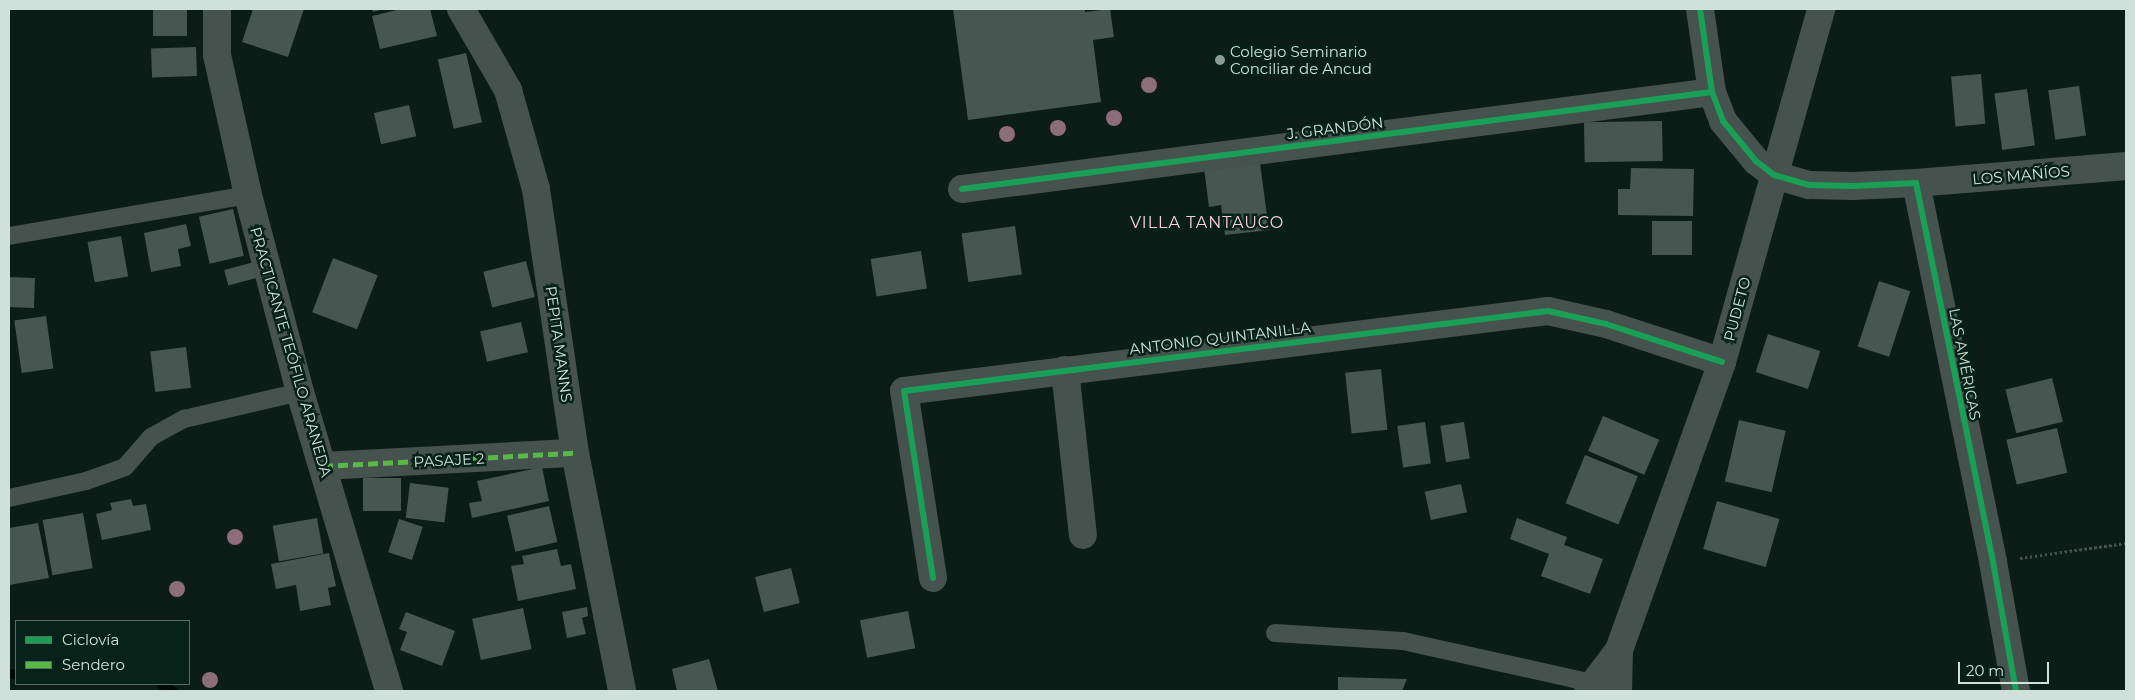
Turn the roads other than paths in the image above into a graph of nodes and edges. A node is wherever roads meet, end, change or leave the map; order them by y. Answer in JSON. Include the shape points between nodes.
{"nodes":[{"id":1,"x":217,"y":9,"type":"edge"},
{"id":2,"x":462,"y":9,"type":"edge"},
{"id":3,"x":1700,"y":9,"type":"edge"},
{"id":4,"x":1821,"y":9,"type":"edge"},
{"id":5,"x":1712,"y":92,"type":"junction"},
{"id":6,"x":2126,"y":166,"type":"edge"},
{"id":7,"x":1774,"y":174,"type":"junction"},
{"id":8,"x":1916,"y":183,"type":"junction"},
{"id":9,"x":962,"y":189,"type":"dead end"},
{"id":10,"x":248,"y":195,"type":"junction"},
{"id":11,"x":9,"y":236,"type":"edge"},
{"id":12,"x":1722,"y":362,"type":"junction"},
{"id":13,"x":1066,"y":370,"type":"junction"},
{"id":14,"x":300,"y":392,"type":"junction"},
{"id":15,"x":575,"y":454,"type":"junction"},
{"id":16,"x":322,"y":466,"type":"junction"},
{"id":17,"x":9,"y":498,"type":"edge"},
{"id":18,"x":1083,"y":536,"type":"dead end"},
{"id":19,"x":933,"y":578,"type":"dead end"},
{"id":20,"x":1275,"y":633,"type":"dead end"},
{"id":21,"x":1600,"y":689,"type":"edge"},
{"id":22,"x":390,"y":691,"type":"edge"},
{"id":23,"x":622,"y":691,"type":"edge"},
{"id":24,"x":2016,"y":691,"type":"edge"}],
"edges":[{"from":1,"to":10,"type":"street","name":"PRACTICANTE TEÓFILO ARANEDA","via":[[217,56]]},
{"from":2,"to":15,"type":"street","name":"PEPITA MANNS","via":[[508,90],[536,189]]},
{"from":3,"to":5,"type":"street"},
{"from":4,"to":7,"type":"street","name":"PUDETO"},
{"from":5,"to":7,"type":"street","via":[[1723,121],[1756,161]]},
{"from":5,"to":9,"type":"street","name":"J. GRANDÓN"},
{"from":6,"to":8,"type":"street","name":"LOS MAÑÍOS"},
{"from":7,"to":8,"type":"street","via":[[1810,185]]},
{"from":7,"to":12,"type":"street","name":"PUDETO"},
{"from":8,"to":24,"type":"street","name":"LAS AMÉRICAS"},
{"from":10,"to":11,"type":"lane"},
{"from":10,"to":14,"type":"street","name":"PRACTICANTE TEÓFILO ARANEDA"},
{"from":12,"to":13,"type":"street","name":"ANTONIO QUINTANILLA","via":[[1606,324],[1548,311]]},
{"from":12,"to":21,"type":"street","name":"PUDETO","via":[[1619,650]]},
{"from":13,"to":18,"type":"street"},
{"from":13,"to":19,"type":"street","name":"ANTONIO QUINTANILLA","via":[[904,391]]},
{"from":14,"to":16,"type":"street","name":"PRACTICANTE TEÓFILO ARANEDA"},
{"from":14,"to":17,"type":"lane","via":[[184,419],[151,437],[125,467],[86,481]]},
{"from":15,"to":16,"type":"street","name":"PASAJE 2"},
{"from":15,"to":23,"type":"street","name":"PEPITA MANNS"},
{"from":16,"to":22,"type":"street","name":"PRACTICANTE TEÓFILO ARANEDA"},
{"from":20,"to":21,"type":"lane","via":[[1403,641]]}]}
